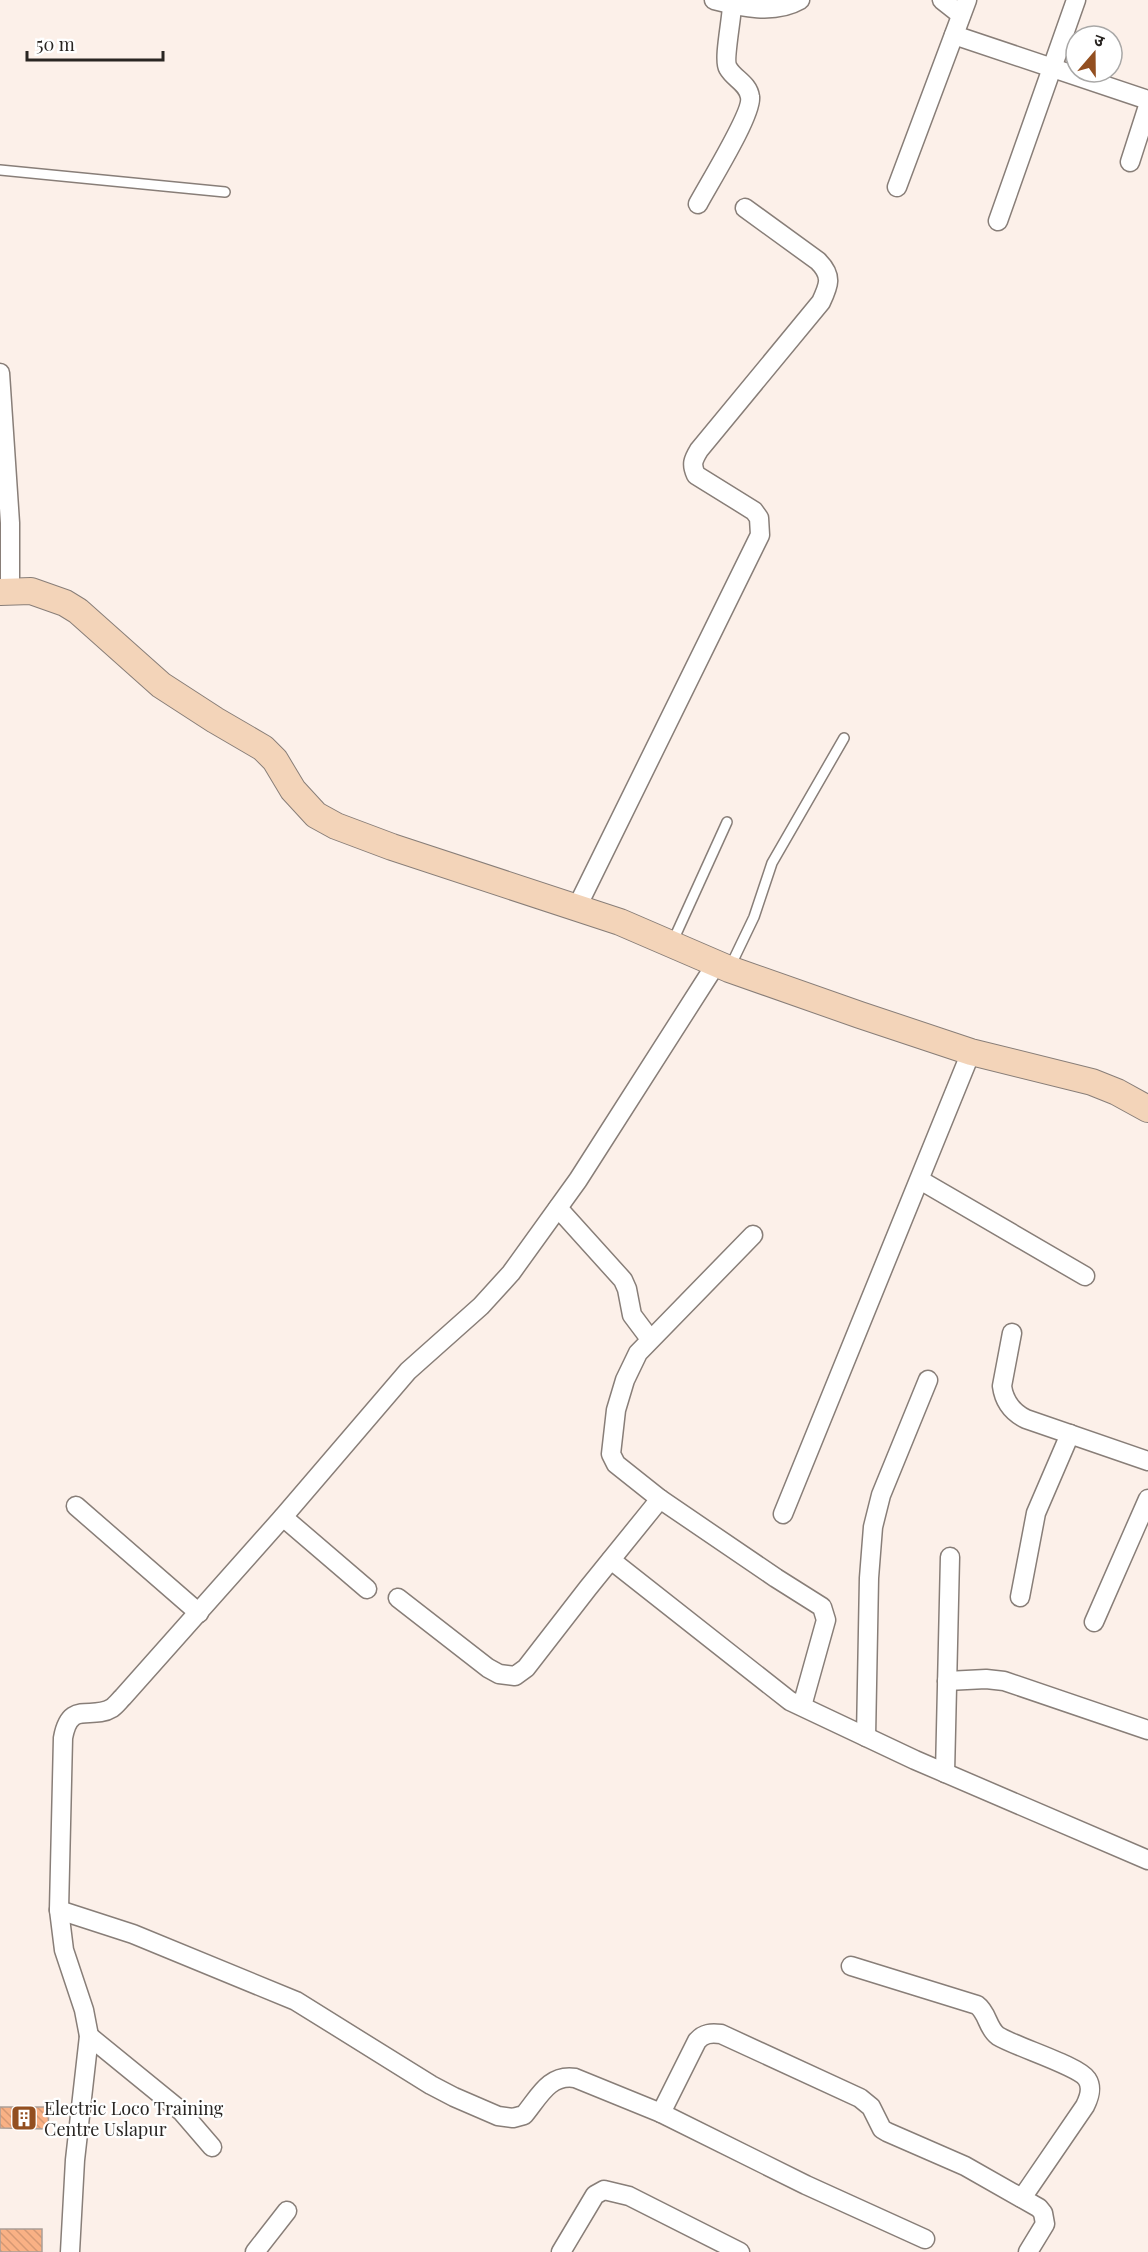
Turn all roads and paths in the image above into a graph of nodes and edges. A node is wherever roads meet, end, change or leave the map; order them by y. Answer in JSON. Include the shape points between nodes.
{"nodes":[{"id":1,"x":714,"y":0,"type":"edge"},
{"id":2,"x":800,"y":0,"type":"edge"},
{"id":3,"x":942,"y":0,"type":"edge"},
{"id":4,"x":1076,"y":0,"type":"edge"},
{"id":5,"x":732,"y":5,"type":"junction"},
{"id":6,"x":964,"y":7,"type":"edge"},
{"id":7,"x":954,"y":35,"type":"junction"},
{"id":8,"x":1051,"y":68,"type":"junction"},
{"id":9,"x":1148,"y":100,"type":"edge"},
{"id":10,"x":1148,"y":106,"type":"edge"},
{"id":11,"x":1130,"y":162,"type":"dead end"},
{"id":12,"x":0,"y":170,"type":"edge"},
{"id":13,"x":897,"y":187,"type":"dead end"},
{"id":14,"x":225,"y":192,"type":"dead end"},
{"id":15,"x":698,"y":204,"type":"dead end"},
{"id":16,"x":745,"y":208,"type":"dead end"},
{"id":17,"x":998,"y":221,"type":"dead end"},
{"id":18,"x":0,"y":373,"type":"edge"},
{"id":19,"x":14,"y":592,"type":"edge"},
{"id":20,"x":843,"y":738,"type":"dead end"},
{"id":21,"x":727,"y":822,"type":"dead end"},
{"id":22,"x":577,"y":907,"type":"junction"},
{"id":23,"x":671,"y":945,"type":"junction"},
{"id":24,"x":722,"y":966,"type":"junction"},
{"id":25,"x":971,"y":1052,"type":"junction"},
{"id":26,"x":1148,"y":1109,"type":"edge"},
{"id":27,"x":920,"y":1180,"type":"junction"},
{"id":28,"x":558,"y":1208,"type":"junction"},
{"id":29,"x":753,"y":1235,"type":"dead end"},
{"id":30,"x":1085,"y":1276,"type":"dead end"},
{"id":31,"x":1012,"y":1333,"type":"dead end"},
{"id":32,"x":650,"y":1339,"type":"junction"},
{"id":33,"x":927,"y":1380,"type":"dead end"},
{"id":34,"x":1070,"y":1434,"type":"junction"},
{"id":35,"x":1148,"y":1461,"type":"edge"},
{"id":36,"x":1148,"y":1498,"type":"edge"},
{"id":37,"x":660,"y":1499,"type":"junction"},
{"id":38,"x":76,"y":1506,"type":"dead end"},
{"id":39,"x":783,"y":1514,"type":"dead end"},
{"id":40,"x":283,"y":1517,"type":"junction"},
{"id":41,"x":951,"y":1557,"type":"dead end"},
{"id":42,"x":611,"y":1560,"type":"junction"},
{"id":43,"x":367,"y":1590,"type":"dead end"},
{"id":44,"x":1020,"y":1597,"type":"dead end"},
{"id":45,"x":398,"y":1598,"type":"dead end"},
{"id":46,"x":199,"y":1613,"type":"junction"},
{"id":47,"x":1094,"y":1622,"type":"dead end"},
{"id":48,"x":947,"y":1681,"type":"junction"},
{"id":49,"x":802,"y":1706,"type":"junction"},
{"id":50,"x":1148,"y":1730,"type":"edge"},
{"id":51,"x":866,"y":1737,"type":"junction"},
{"id":52,"x":945,"y":1773,"type":"junction"},
{"id":53,"x":1148,"y":1860,"type":"edge"},
{"id":54,"x":59,"y":1910,"type":"junction"},
{"id":55,"x":851,"y":1966,"type":"dead end"},
{"id":56,"x":89,"y":2036,"type":"junction"},
{"id":57,"x":661,"y":2113,"type":"junction"},
{"id":58,"x":212,"y":2147,"type":"dead end"},
{"id":59,"x":1022,"y":2198,"type":"junction"},
{"id":60,"x":287,"y":2211,"type":"dead end"},
{"id":61,"x":926,"y":2239,"type":"dead end"},
{"id":62,"x":70,"y":2252,"type":"edge"},
{"id":63,"x":255,"y":2252,"type":"edge"},
{"id":64,"x":561,"y":2252,"type":"edge"},
{"id":65,"x":740,"y":2252,"type":"edge"},
{"id":66,"x":1028,"y":2252,"type":"edge"}],
"edges":[{"from":1,"to":5,"type":"street"},
{"from":2,"to":5,"type":"street","via":[[773,9]]},
{"from":3,"to":6,"type":"street"},
{"from":4,"to":8,"type":"street"},
{"from":5,"to":15,"type":"street","via":[[726,61],[751,99]]},
{"from":6,"to":7,"type":"street"},
{"from":7,"to":8,"type":"street"},
{"from":7,"to":13,"type":"street"},
{"from":8,"to":9,"type":"street"},
{"from":8,"to":17,"type":"street"},
{"from":10,"to":11,"type":"street"},
{"from":12,"to":14,"type":"lane"},
{"from":16,"to":22,"type":"street","via":[[818,261],[826,270],[828,284],[820,302],[693,460],[696,475],[754,511],[759,518],[760,535]]},
{"from":18,"to":19,"type":"street"},
{"from":19,"to":22,"type":"street","via":[[65,603],[78,611],[161,685],[263,748],[316,815],[392,848]]},
{"from":20,"to":24,"type":"lane","via":[[772,863],[754,917]]},
{"from":21,"to":23,"type":"lane"},
{"from":22,"to":23,"type":"street"},
{"from":23,"to":24,"type":"street"},
{"from":24,"to":25,"type":"street"},
{"from":24,"to":28,"type":"street"},
{"from":25,"to":26,"type":"street","via":[[1092,1082]]},
{"from":25,"to":27,"type":"street"},
{"from":27,"to":30,"type":"street"},
{"from":27,"to":39,"type":"street"},
{"from":28,"to":32,"type":"street","via":[[623,1280],[632,1315]]},
{"from":28,"to":40,"type":"street","via":[[511,1273],[481,1306],[408,1371]]},
{"from":29,"to":32,"type":"street"},
{"from":31,"to":34,"type":"street","via":[[1002,1386],[1008,1403],[1018,1415]]},
{"from":32,"to":37,"type":"street","via":[[625,1380],[610,1449],[616,1464]]},
{"from":33,"to":51,"type":"street","via":[[881,1495],[873,1527]]},
{"from":34,"to":35,"type":"street"},
{"from":34,"to":44,"type":"street","via":[[1036,1513]]},
{"from":36,"to":47,"type":"street"},
{"from":37,"to":42,"type":"street"},
{"from":37,"to":49,"type":"street","via":[[824,1610],[826,1620]]},
{"from":38,"to":46,"type":"street"},
{"from":40,"to":43,"type":"street"},
{"from":40,"to":46,"type":"street"},
{"from":41,"to":48,"type":"street"},
{"from":42,"to":45,"type":"street","via":[[526,1668],[514,1676],[488,1668]]},
{"from":42,"to":49,"type":"street","via":[[778,1692]]},
{"from":46,"to":54,"type":"street","via":[[112,1708],[76,1714],[65,1729]]},
{"from":48,"to":50,"type":"street","via":[[1004,1681]]},
{"from":48,"to":52,"type":"street"},
{"from":49,"to":51,"type":"street"},
{"from":51,"to":52,"type":"street"},
{"from":52,"to":53,"type":"street"},
{"from":54,"to":56,"type":"street","via":[[64,1950]]},
{"from":54,"to":57,"type":"street","via":[[133,1934],[296,2001],[431,2085],[498,2116],[524,2115],[550,2083],[567,2076]]},
{"from":55,"to":59,"type":"street","via":[[977,2005],[994,2033],[1088,2079],[1090,2092],[1085,2106]]},
{"from":56,"to":58,"type":"street","via":[[181,2111]]},
{"from":56,"to":62,"type":"street","via":[[75,2160]]},
{"from":57,"to":59,"type":"street","via":[[701,2036],[721,2034],[860,2098],[871,2107],[886,2132],[965,2166]]},
{"from":57,"to":61,"type":"street"},
{"from":59,"to":66,"type":"street","via":[[1039,2208],[1045,2218],[1044,2229]]},
{"from":60,"to":63,"type":"street"},
{"from":64,"to":65,"type":"street","via":[[595,2195],[604,2190],[629,2196]]}]}
